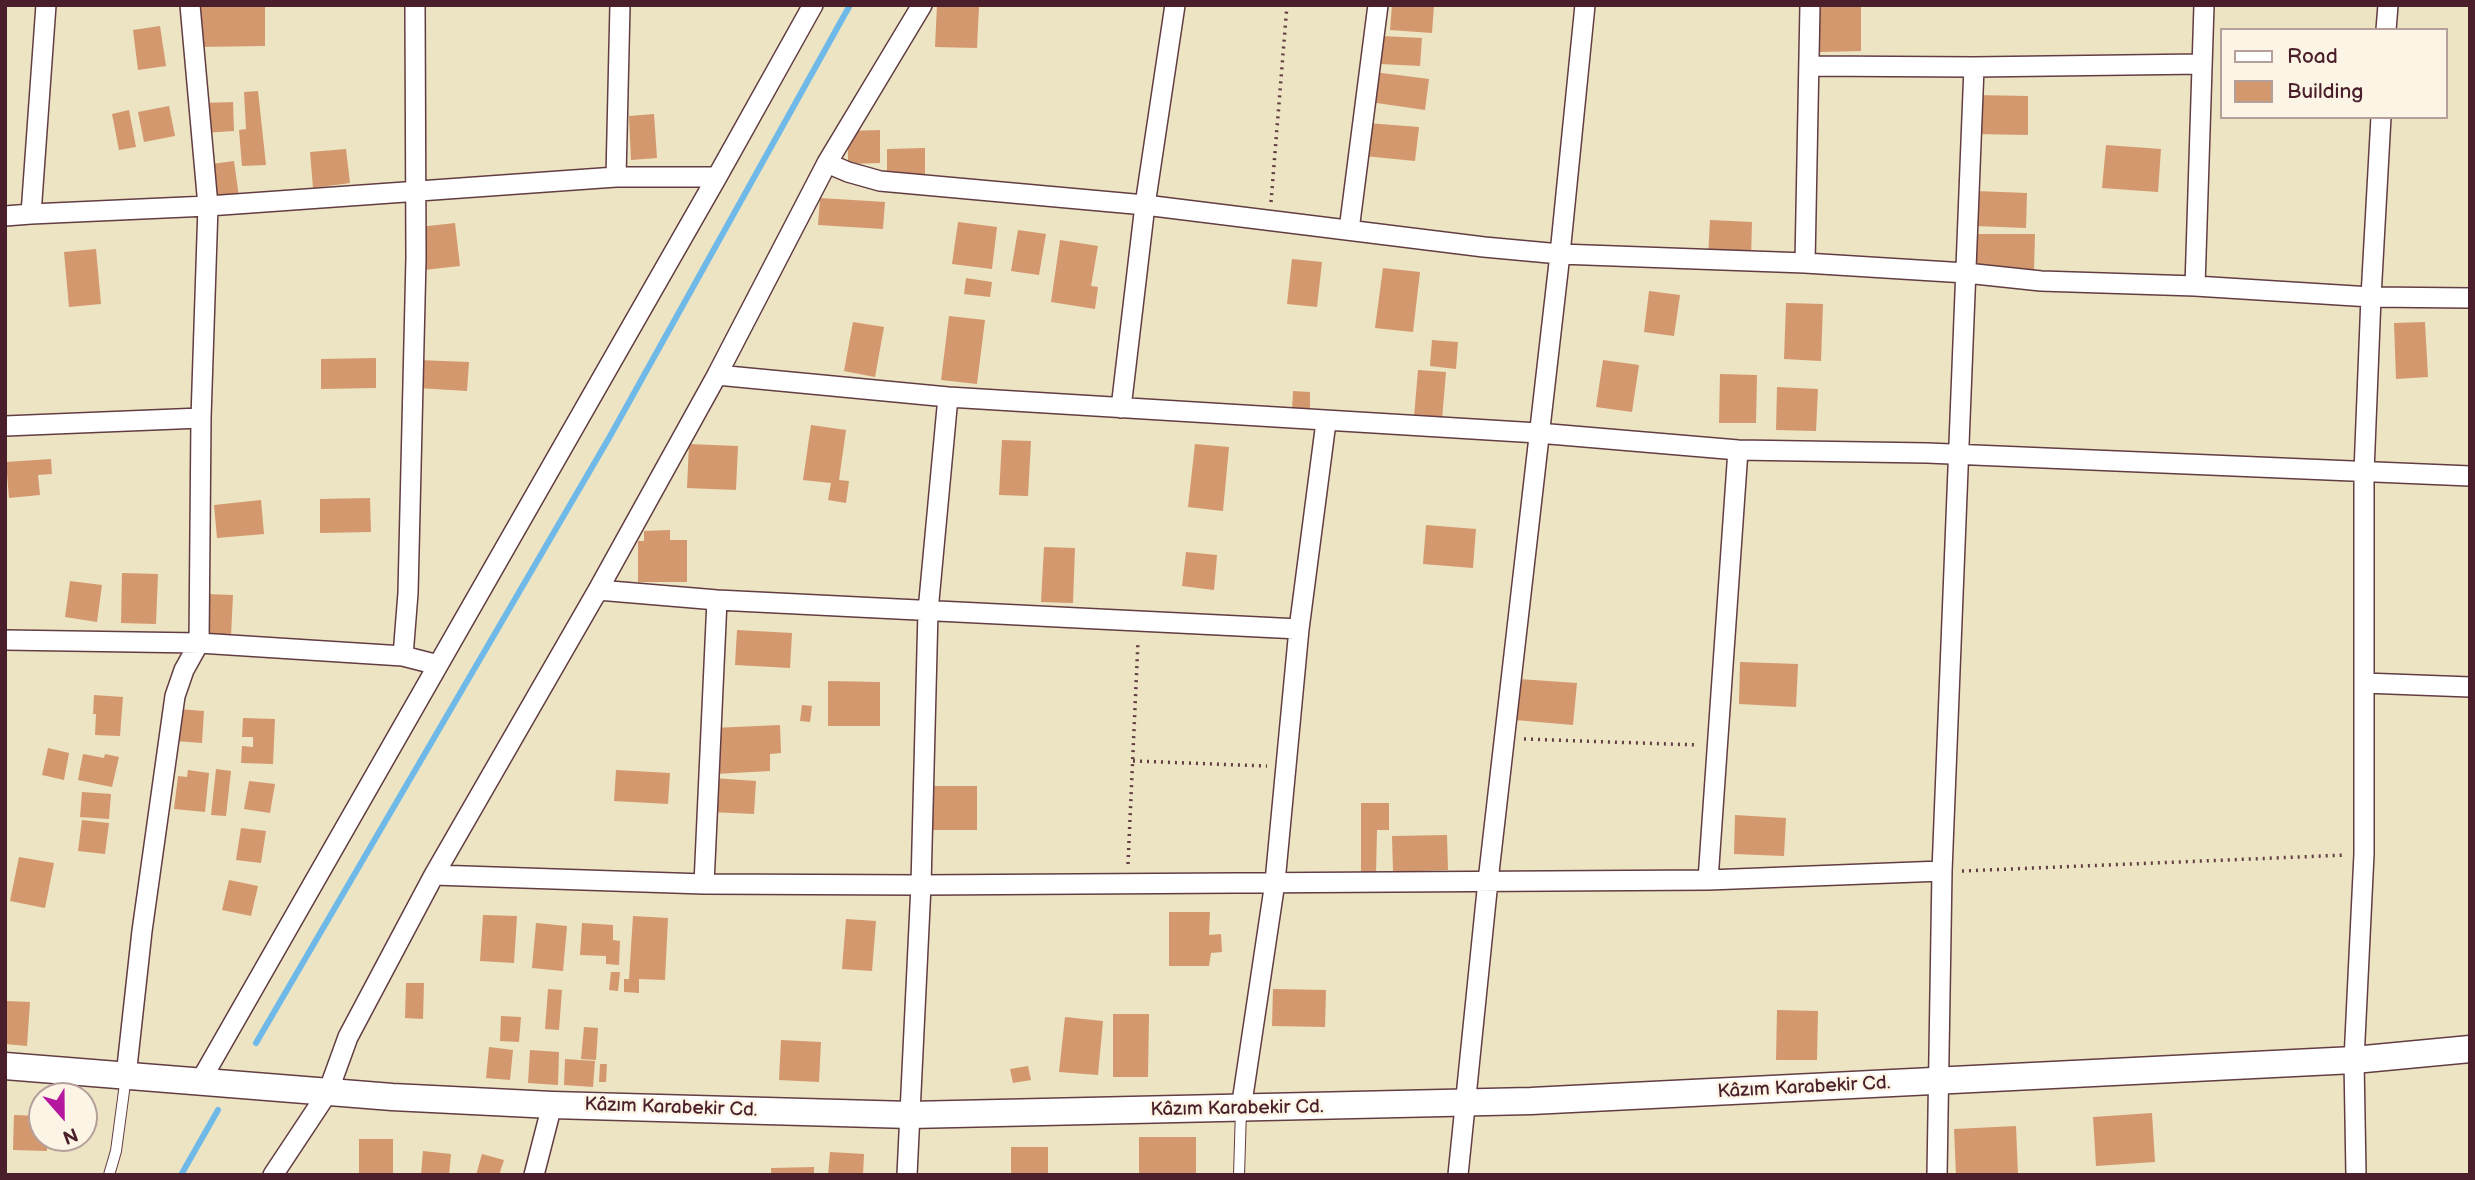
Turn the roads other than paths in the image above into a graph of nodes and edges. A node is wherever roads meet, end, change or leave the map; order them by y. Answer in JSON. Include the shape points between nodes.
{"nodes":[{"id":1,"x":46,"y":5,"type":"edge"},
{"id":2,"x":190,"y":5,"type":"edge"},
{"id":3,"x":415,"y":5,"type":"edge"},
{"id":4,"x":620,"y":5,"type":"edge"},
{"id":5,"x":813,"y":5,"type":"edge"},
{"id":6,"x":922,"y":5,"type":"edge"},
{"id":7,"x":1175,"y":5,"type":"edge"},
{"id":8,"x":1378,"y":5,"type":"edge"},
{"id":9,"x":1585,"y":5,"type":"edge"},
{"id":10,"x":1810,"y":5,"type":"edge"},
{"id":11,"x":2204,"y":5,"type":"edge"},
{"id":12,"x":2388,"y":5,"type":"edge"},
{"id":13,"x":2386,"y":28,"type":"edge"},
{"id":14,"x":2201,"y":64,"type":"junction"},
{"id":15,"x":1810,"y":66,"type":"junction"},
{"id":16,"x":1974,"y":67,"type":"junction"},
{"id":17,"x":2381,"y":119,"type":"edge"},
{"id":18,"x":827,"y":163,"type":"junction"},
{"id":19,"x":616,"y":177,"type":"junction"},
{"id":20,"x":717,"y":177,"type":"junction"},
{"id":21,"x":415,"y":190,"type":"junction"},
{"id":22,"x":1145,"y":205,"type":"junction"},
{"id":23,"x":208,"y":206,"type":"junction"},
{"id":24,"x":31,"y":214,"type":"junction"},
{"id":25,"x":5,"y":216,"type":"edge"},
{"id":26,"x":1349,"y":230,"type":"junction"},
{"id":27,"x":1560,"y":254,"type":"junction"},
{"id":28,"x":1805,"y":263,"type":"junction"},
{"id":29,"x":1966,"y":273,"type":"junction"},
{"id":30,"x":2195,"y":286,"type":"junction"},
{"id":31,"x":2371,"y":297,"type":"junction"},
{"id":32,"x":2470,"y":298,"type":"edge"},
{"id":33,"x":717,"y":375,"type":"junction"},
{"id":34,"x":948,"y":397,"type":"junction"},
{"id":35,"x":1121,"y":408,"type":"junction"},
{"id":36,"x":201,"y":418,"type":"junction"},
{"id":37,"x":1326,"y":422,"type":"junction"},
{"id":38,"x":5,"y":426,"type":"edge"},
{"id":39,"x":1538,"y":433,"type":"junction"},
{"id":40,"x":1738,"y":450,"type":"junction"},
{"id":41,"x":1957,"y":455,"type":"junction"},
{"id":42,"x":2364,"y":472,"type":"junction"},
{"id":43,"x":2470,"y":476,"type":"edge"},
{"id":44,"x":598,"y":590,"type":"junction"},
{"id":45,"x":717,"y":600,"type":"junction"},
{"id":46,"x":928,"y":611,"type":"junction"},
{"id":47,"x":1299,"y":629,"type":"junction"},
{"id":48,"x":5,"y":640,"type":"edge"},
{"id":49,"x":198,"y":643,"type":"junction"},
{"id":50,"x":402,"y":656,"type":"junction"},
{"id":51,"x":438,"y":666,"type":"junction"},
{"id":52,"x":2364,"y":682,"type":"junction"},
{"id":53,"x":2470,"y":687,"type":"edge"},
{"id":54,"x":1942,"y":871,"type":"junction"},
{"id":55,"x":434,"y":875,"type":"junction"},
{"id":56,"x":1708,"y":880,"type":"junction"},
{"id":57,"x":1488,"y":881,"type":"junction"},
{"id":58,"x":1275,"y":882,"type":"junction"},
{"id":59,"x":704,"y":884,"type":"junction"},
{"id":60,"x":921,"y":886,"type":"junction"},
{"id":61,"x":2470,"y":1049,"type":"edge"},
{"id":62,"x":2354,"y":1060,"type":"junction"},
{"id":63,"x":5,"y":1066,"type":"edge"},
{"id":64,"x":126,"y":1076,"type":"junction"},
{"id":65,"x":201,"y":1080,"type":"junction"},
{"id":66,"x":1939,"y":1082,"type":"junction"},
{"id":67,"x":328,"y":1092,"type":"junction"},
{"id":68,"x":1464,"y":1104,"type":"junction"},
{"id":69,"x":552,"y":1105,"type":"junction"},
{"id":70,"x":1241,"y":1109,"type":"junction"},
{"id":71,"x":910,"y":1115,"type":"junction"},
{"id":72,"x":110,"y":1175,"type":"edge"},
{"id":73,"x":273,"y":1175,"type":"edge"},
{"id":74,"x":534,"y":1175,"type":"edge"},
{"id":75,"x":907,"y":1175,"type":"edge"},
{"id":76,"x":1239,"y":1175,"type":"edge"},
{"id":77,"x":1458,"y":1175,"type":"edge"},
{"id":78,"x":1937,"y":1175,"type":"edge"},
{"id":79,"x":2356,"y":1175,"type":"edge"}],
"edges":[{"from":1,"to":24,"type":"street"},
{"from":2,"to":23,"type":"street"},
{"from":3,"to":21,"type":"street"},
{"from":4,"to":19,"type":"street"},
{"from":5,"to":20,"type":"street"},
{"from":6,"to":18,"type":"street"},
{"from":7,"to":22,"type":"street"},
{"from":8,"to":26,"type":"street"},
{"from":9,"to":27,"type":"street"},
{"from":10,"to":15,"type":"street"},
{"from":11,"to":14,"type":"street"},
{"from":12,"to":13,"type":"street"},
{"from":14,"to":16,"type":"street"},
{"from":14,"to":30,"type":"street"},
{"from":15,"to":16,"type":"street"},
{"from":15,"to":28,"type":"street"},
{"from":16,"to":29,"type":"street"},
{"from":17,"to":31,"type":"street"},
{"from":18,"to":22,"type":"street","via":[[880,181]]},
{"from":18,"to":33,"type":"street"},
{"from":19,"to":20,"type":"street"},
{"from":19,"to":21,"type":"street"},
{"from":20,"to":51,"type":"street"},
{"from":21,"to":23,"type":"street"},
{"from":21,"to":50,"type":"street","via":[[408,593]]},
{"from":22,"to":26,"type":"street"},
{"from":22,"to":35,"type":"street"},
{"from":23,"to":24,"type":"street"},
{"from":23,"to":36,"type":"street"},
{"from":24,"to":25,"type":"street"},
{"from":26,"to":27,"type":"street"},
{"from":27,"to":28,"type":"street"},
{"from":27,"to":39,"type":"street"},
{"from":28,"to":29,"type":"street"},
{"from":29,"to":30,"type":"street","via":[[2041,281]]},
{"from":29,"to":41,"type":"street"},
{"from":30,"to":31,"type":"street"},
{"from":31,"to":32,"type":"street"},
{"from":31,"to":42,"type":"street"},
{"from":33,"to":34,"type":"street"},
{"from":33,"to":44,"type":"street"},
{"from":34,"to":35,"type":"street"},
{"from":34,"to":46,"type":"street"},
{"from":35,"to":37,"type":"street"},
{"from":36,"to":38,"type":"street"},
{"from":36,"to":49,"type":"street"},
{"from":37,"to":39,"type":"street"},
{"from":37,"to":47,"type":"street"},
{"from":39,"to":40,"type":"street"},
{"from":39,"to":57,"type":"street"},
{"from":40,"to":41,"type":"street"},
{"from":40,"to":56,"type":"street"},
{"from":41,"to":42,"type":"street"},
{"from":41,"to":54,"type":"street"},
{"from":42,"to":43,"type":"street"},
{"from":42,"to":52,"type":"street"},
{"from":44,"to":45,"type":"street"},
{"from":44,"to":55,"type":"street"},
{"from":45,"to":46,"type":"street"},
{"from":45,"to":59,"type":"street"},
{"from":46,"to":47,"type":"street"},
{"from":46,"to":60,"type":"street"},
{"from":47,"to":58,"type":"street"},
{"from":48,"to":49,"type":"street"},
{"from":49,"to":50,"type":"street"},
{"from":49,"to":64,"type":"street","via":[[175,696]]},
{"from":50,"to":51,"type":"street"},
{"from":51,"to":65,"type":"street"},
{"from":52,"to":53,"type":"street"},
{"from":52,"to":62,"type":"street","via":[[2364,854]]},
{"from":54,"to":56,"type":"street"},
{"from":54,"to":66,"type":"street"},
{"from":55,"to":59,"type":"street"},
{"from":55,"to":67,"type":"street","via":[[348,1037]]},
{"from":56,"to":57,"type":"street"},
{"from":57,"to":58,"type":"street"},
{"from":57,"to":68,"type":"street"},
{"from":58,"to":60,"type":"street"},
{"from":58,"to":70,"type":"street"},
{"from":59,"to":60,"type":"street"},
{"from":60,"to":71,"type":"street"},
{"from":61,"to":62,"type":"street","name":"Kâzım Karabekir Cd."},
{"from":62,"to":66,"type":"street","name":"Kâzım Karabekir Cd."},
{"from":62,"to":79,"type":"street"},
{"from":63,"to":64,"type":"street","name":"Kâzım Karabekir Cd."},
{"from":64,"to":65,"type":"street","name":"Kâzım Karabekir Cd."},
{"from":64,"to":72,"type":"lane"},
{"from":65,"to":67,"type":"street","name":"Kâzım Karabekir Cd."},
{"from":66,"to":68,"type":"street","name":"Kâzım Karabekir Cd."},
{"from":66,"to":78,"type":"street"},
{"from":67,"to":69,"type":"street","name":"Kâzım Karabekir Cd."},
{"from":67,"to":73,"type":"street"},
{"from":68,"to":70,"type":"street","name":"Kâzım Karabekir Cd."},
{"from":68,"to":77,"type":"street"},
{"from":69,"to":71,"type":"street","name":"Kâzım Karabekir Cd."},
{"from":69,"to":74,"type":"street"},
{"from":70,"to":71,"type":"street","name":"Kâzım Karabekir Cd."},
{"from":70,"to":76,"type":"lane"},
{"from":71,"to":75,"type":"street"}]}
